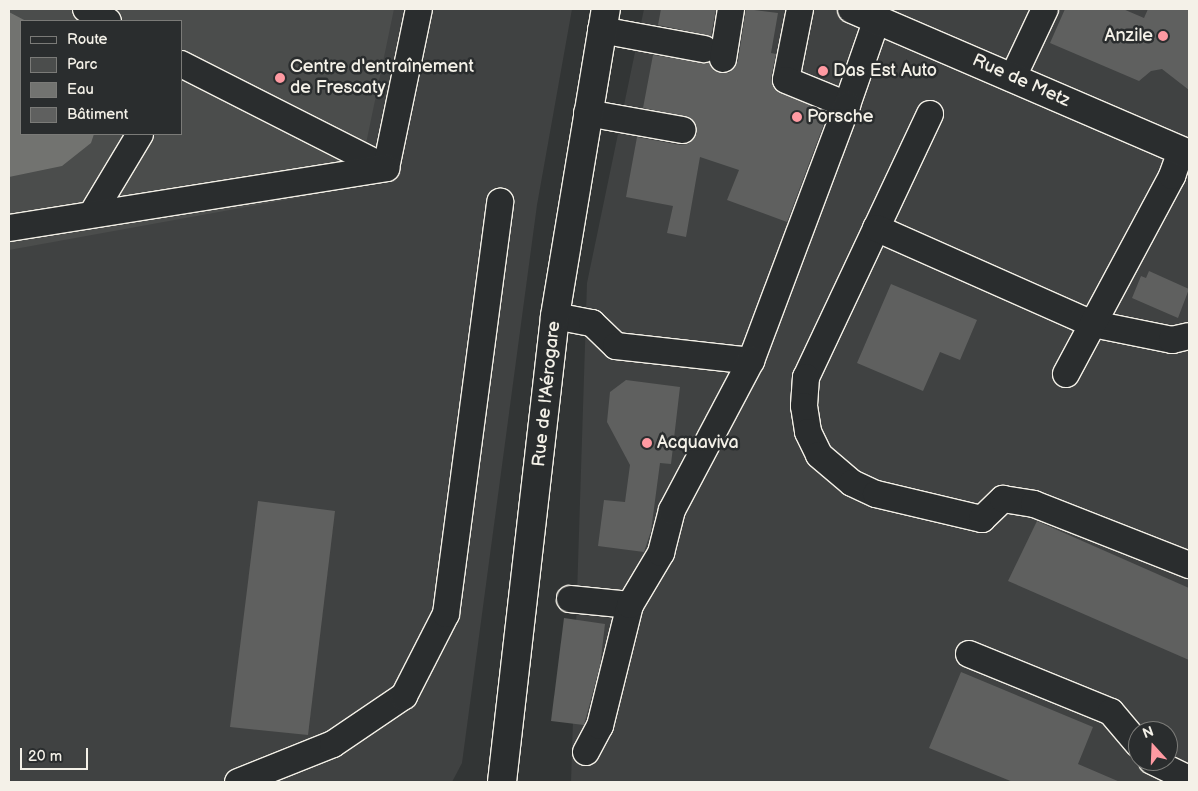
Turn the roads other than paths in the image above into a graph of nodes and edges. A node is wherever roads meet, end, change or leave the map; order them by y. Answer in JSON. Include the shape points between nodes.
{"nodes":[{"id":1,"x":86,"y":9,"type":"edge"},
{"id":2,"x":419,"y":9,"type":"edge"},
{"id":3,"x":731,"y":9,"type":"edge"},
{"id":4,"x":800,"y":9,"type":"edge"},
{"id":5,"x":1044,"y":9,"type":"edge"},
{"id":6,"x":860,"y":12,"type":"edge"},
{"id":7,"x":603,"y":19,"type":"edge"},
{"id":8,"x":106,"y":20,"type":"edge"},
{"id":9,"x":182,"y":65,"type":"edge"},
{"id":10,"x":1013,"y":77,"type":"junction"},
{"id":11,"x":847,"y":105,"type":"junction"},
{"id":12,"x":587,"y":113,"type":"junction"},
{"id":13,"x":930,"y":114,"type":"dead end"},
{"id":14,"x":682,"y":130,"type":"dead end"},
{"id":15,"x":139,"y":135,"type":"edge"},
{"id":16,"x":1185,"y":153,"type":"edge"},
{"id":17,"x":386,"y":168,"type":"junction"},
{"id":18,"x":500,"y":202,"type":"dead end"},
{"id":19,"x":92,"y":214,"type":"junction"},
{"id":20,"x":9,"y":228,"type":"edge"},
{"id":21,"x":876,"y":228,"type":"junction"},
{"id":22,"x":555,"y":316,"type":"junction"},
{"id":23,"x":1093,"y":324,"type":"junction"},
{"id":24,"x":1189,"y":336,"type":"edge"},
{"id":25,"x":751,"y":361,"type":"junction"},
{"id":26,"x":1066,"y":374,"type":"dead end"},
{"id":27,"x":1189,"y":565,"type":"edge"},
{"id":28,"x":570,"y":599,"type":"dead end"},
{"id":29,"x":630,"y":605,"type":"junction"},
{"id":30,"x":969,"y":654,"type":"dead end"},
{"id":31,"x":1128,"y":732,"type":"edge"},
{"id":32,"x":586,"y":752,"type":"dead end"},
{"id":33,"x":1173,"y":771,"type":"edge"},
{"id":34,"x":1189,"y":779,"type":"edge"},
{"id":35,"x":238,"y":782,"type":"edge"},
{"id":36,"x":502,"y":782,"type":"edge"}],
"edges":[{"from":1,"to":8,"type":"street"},
{"from":2,"to":17,"type":"street"},
{"from":3,"to":7,"type":"street","via":[[714,54]]},
{"from":4,"to":11,"type":"street","via":[[786,80]]},
{"from":5,"to":10,"type":"street"},
{"from":6,"to":10,"type":"main road","name":"Rue de Metz"},
{"from":6,"to":11,"type":"street"},
{"from":7,"to":12,"type":"main road","name":"Rue de l'Aérogare"},
{"from":9,"to":17,"type":"street"},
{"from":10,"to":16,"type":"main road","name":"Rue de Metz"},
{"from":11,"to":25,"type":"street"},
{"from":12,"to":14,"type":"street"},
{"from":12,"to":22,"type":"main road","name":"Rue de l'Aérogare"},
{"from":13,"to":21,"type":"street"},
{"from":15,"to":19,"type":"street"},
{"from":16,"to":23,"type":"street"},
{"from":17,"to":19,"type":"street"},
{"from":18,"to":35,"type":"street","via":[[446,614],[404,696],[333,744]]},
{"from":19,"to":20,"type":"street"},
{"from":21,"to":23,"type":"street"},
{"from":21,"to":27,"type":"street","via":[[806,377],[804,406],[808,432],[820,455],[852,483],[876,494],[982,519],[1003,499],[1034,504]]},
{"from":22,"to":25,"type":"street","via":[[592,323],[616,346]]},
{"from":22,"to":36,"type":"main road","name":"Rue de l'Aérogare"},
{"from":23,"to":24,"type":"street","via":[[1172,340]]},
{"from":23,"to":26,"type":"street"},
{"from":25,"to":29,"type":"street","via":[[672,510],[661,553]]},
{"from":28,"to":29,"type":"street"},
{"from":29,"to":32,"type":"street","via":[[600,726]]},
{"from":30,"to":31,"type":"street","via":[[1111,712]]},
{"from":33,"to":34,"type":"street"}]}
